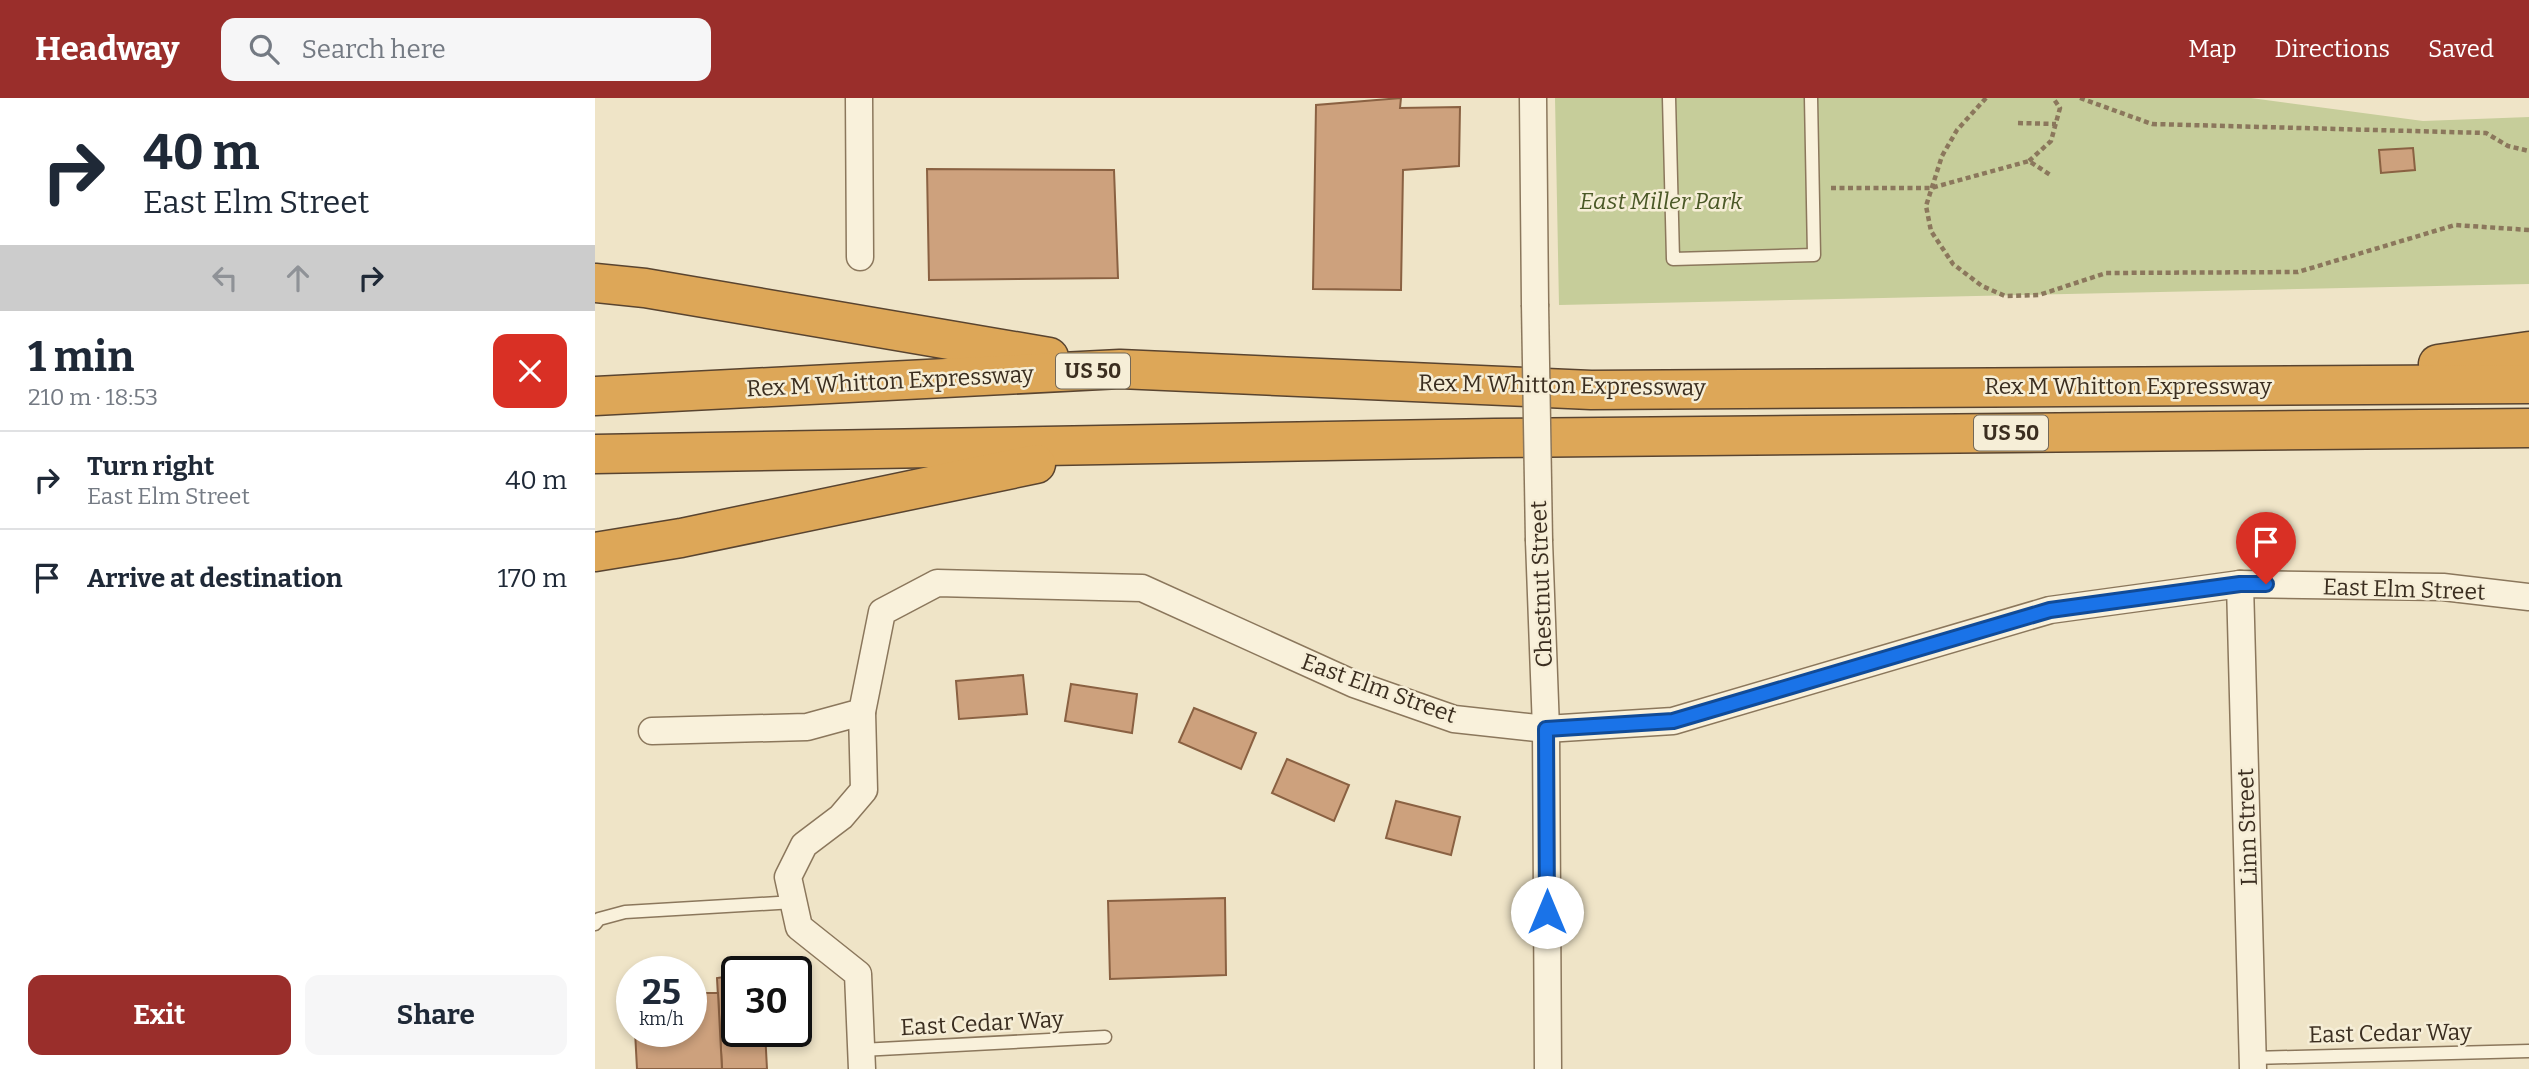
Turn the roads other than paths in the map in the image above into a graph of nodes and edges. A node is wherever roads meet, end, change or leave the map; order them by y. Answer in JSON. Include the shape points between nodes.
{"nodes":[{"id":1,"x":859,"y":98,"type":"edge"},
{"id":2,"x":1533,"y":98,"type":"edge"},
{"id":3,"x":1669,"y":98,"type":"edge"},
{"id":4,"x":1811,"y":98,"type":"edge"},
{"id":5,"x":860,"y":257,"type":"dead end"},
{"id":6,"x":595,"y":283,"type":"edge"},
{"id":7,"x":2529,"y":351,"type":"edge"},
{"id":8,"x":1120,"y":369,"type":"junction"},
{"id":9,"x":2529,"y":384,"type":"edge"},
{"id":10,"x":2296,"y":385,"type":"junction"},
{"id":11,"x":595,"y":396,"type":"edge"},
{"id":12,"x":2407,"y":428,"type":"junction"},
{"id":13,"x":2529,"y":428,"type":"edge"},
{"id":14,"x":1127,"y":445,"type":"junction"},
{"id":15,"x":2529,"y":452,"type":"edge"},
{"id":16,"x":595,"y":454,"type":"edge"},
{"id":17,"x":595,"y":552,"type":"edge"},
{"id":18,"x":2240,"y":584,"type":"junction"},
{"id":19,"x":2529,"y":597,"type":"edge"},
{"id":20,"x":862,"y":712,"type":"junction"},
{"id":21,"x":1546,"y":729,"type":"junction"},
{"id":22,"x":652,"y":731,"type":"dead end"},
{"id":23,"x":794,"y":902,"type":"junction"},
{"id":24,"x":595,"y":925,"type":"edge"},
{"id":25,"x":1105,"y":1037,"type":"dead end"},
{"id":26,"x":2529,"y":1051,"type":"edge"},
{"id":27,"x":861,"y":1060,"type":"edge"},
{"id":28,"x":2253,"y":1063,"type":"edge"},
{"id":29,"x":1548,"y":1069,"type":"edge"}],
"edges":[{"from":1,"to":5,"type":"street"},
{"from":2,"to":21,"type":"street","name":"Chestnut Street","bridge":true},
{"from":3,"to":4,"type":"lane","via":[[1673,259],[1814,255]]},
{"from":6,"to":8,"type":"highway"},
{"from":7,"to":10,"type":"highway"},
{"from":8,"to":10,"type":"highway","name":"Rex M Whitton Expressway","number":"US 50","via":[[1591,390]]},
{"from":8,"to":11,"type":"highway","name":"Rex M Whitton Expressway","number":"US 50"},
{"from":9,"to":10,"type":"highway","name":"Rex M Whitton Expressway","number":"US 50"},
{"from":12,"to":13,"type":"highway","name":"Rex M Whitton Expressway","number":"US 50"},
{"from":12,"to":14,"type":"highway","name":"Rex M Whitton Expressway","number":"US 50"},
{"from":12,"to":15,"type":"highway"},
{"from":14,"to":16,"type":"highway","name":"Rex M Whitton Expressway","number":"US 50"},
{"from":14,"to":17,"type":"highway"},
{"from":18,"to":19,"type":"street","name":"East Elm Street","via":[[2443,587]]},
{"from":18,"to":21,"type":"street","name":"East Elm Street","via":[[2050,610],[1673,721]]},
{"from":18,"to":28,"type":"street","name":"Linn Street"},
{"from":20,"to":21,"type":"street","name":"East Elm Street","via":[[882,612],[937,583],[951,583],[1142,588],[1354,684],[1454,719]]},
{"from":20,"to":22,"type":"street","via":[[807,727]]},
{"from":20,"to":23,"type":"street","via":[[864,790],[841,817],[804,845],[788,877]]},
{"from":21,"to":29,"type":"street","name":"Chestnut Street"},
{"from":23,"to":24,"type":"lane","via":[[625,912],[599,919]]},
{"from":23,"to":27,"type":"street","via":[[799,927],[858,974]]},
{"from":25,"to":27,"type":"lane","name":"East Cedar Way"},
{"from":26,"to":28,"type":"lane","name":"East Cedar Way"}]}
